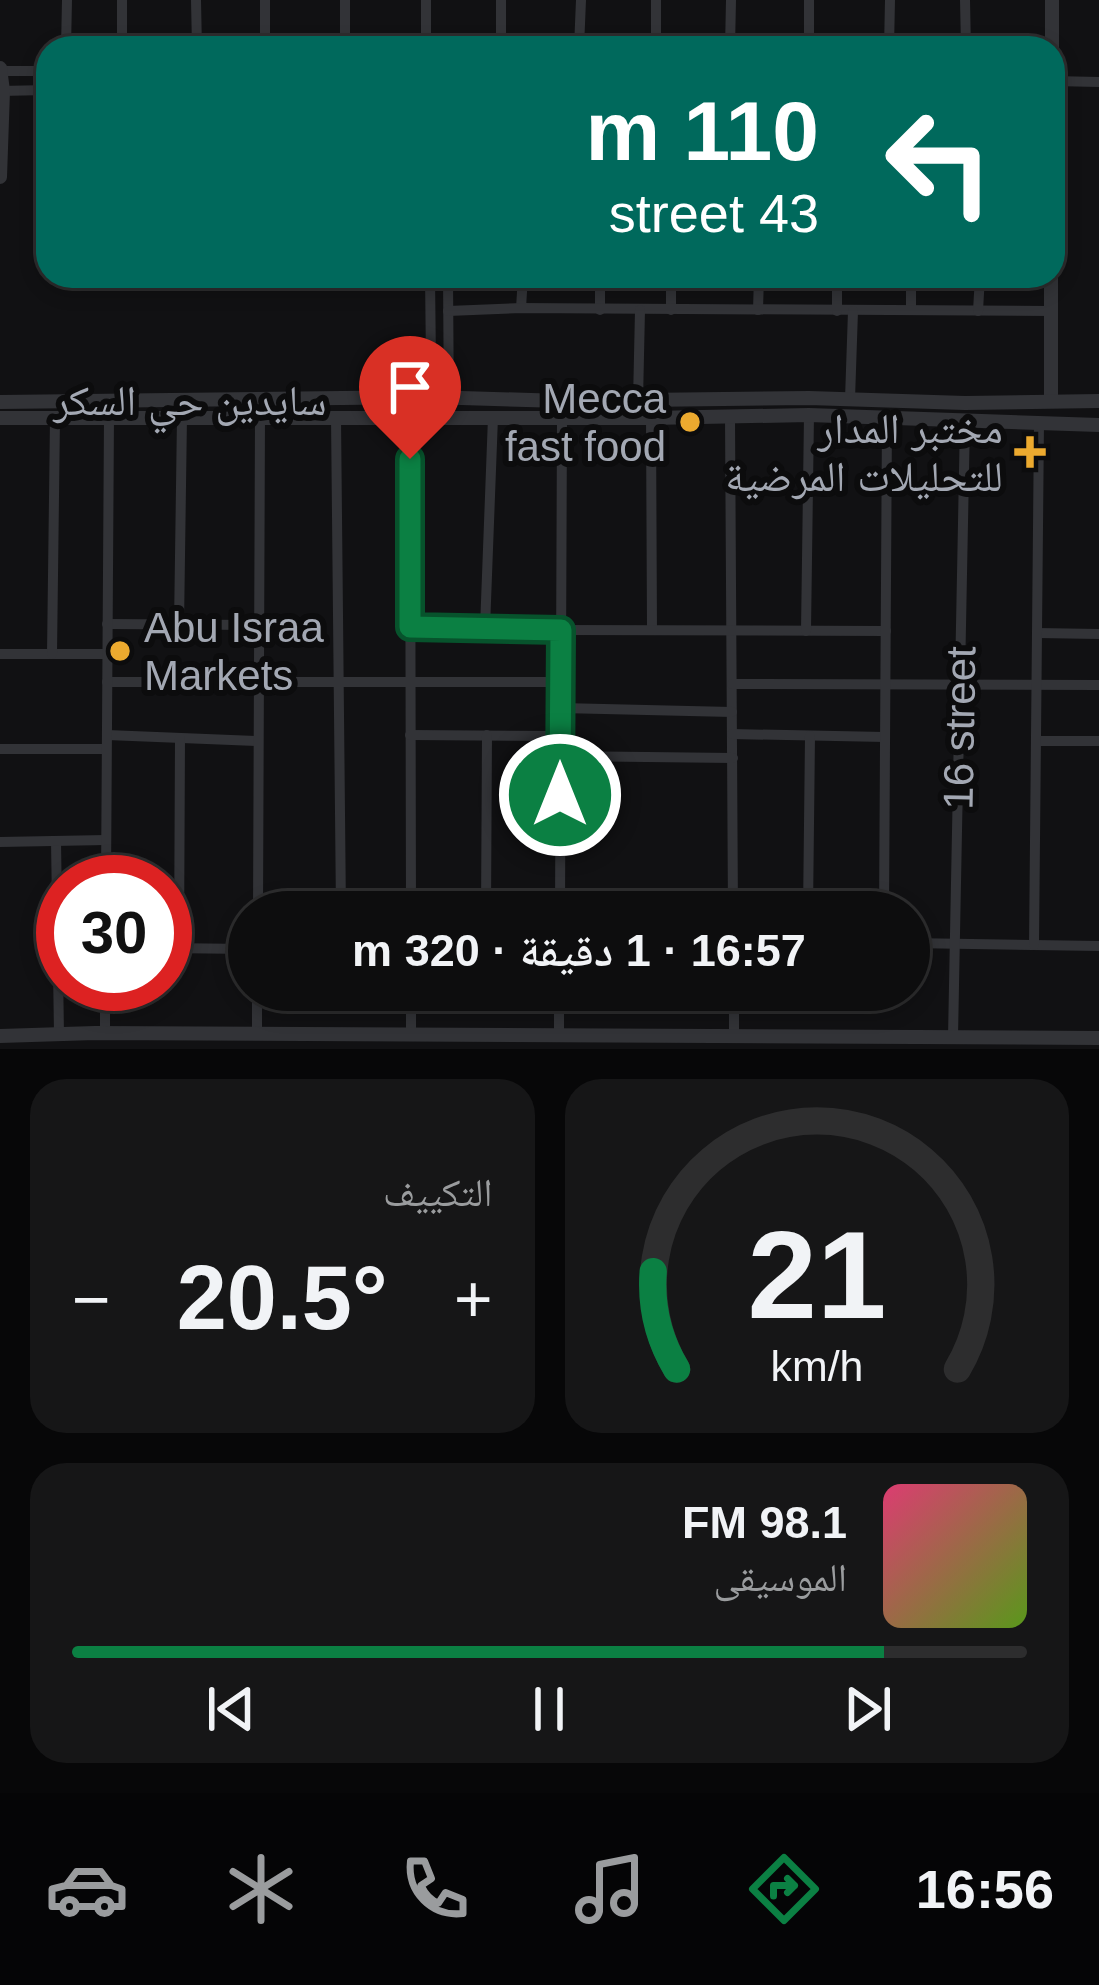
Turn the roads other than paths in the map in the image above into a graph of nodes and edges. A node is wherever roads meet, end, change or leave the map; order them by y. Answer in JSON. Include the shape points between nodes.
{"nodes":[{"id":1,"x":67,"y":0,"type":"edge"},
{"id":2,"x":122,"y":0,"type":"edge"},
{"id":3,"x":196,"y":0,"type":"edge"},
{"id":4,"x":266,"y":0,"type":"edge"},
{"id":5,"x":345,"y":0,"type":"edge"},
{"id":6,"x":426,"y":0,"type":"edge"},
{"id":7,"x":501,"y":0,"type":"edge"},
{"id":8,"x":581,"y":0,"type":"edge"},
{"id":9,"x":656,"y":0,"type":"edge"},
{"id":10,"x":731,"y":0,"type":"edge"},
{"id":11,"x":809,"y":0,"type":"edge"},
{"id":12,"x":890,"y":0,"type":"edge"},
{"id":13,"x":965,"y":0,"type":"edge"},
{"id":14,"x":1052,"y":0,"type":"edge"},
{"id":15,"x":66,"y":36,"type":"edge"},
{"id":16,"x":122,"y":36,"type":"edge"},
{"id":17,"x":197,"y":36,"type":"edge"},
{"id":18,"x":265,"y":36,"type":"edge"},
{"id":19,"x":345,"y":36,"type":"edge"},
{"id":20,"x":426,"y":36,"type":"edge"},
{"id":21,"x":500,"y":36,"type":"edge"},
{"id":22,"x":580,"y":36,"type":"edge"},
{"id":23,"x":656,"y":36,"type":"edge"},
{"id":24,"x":730,"y":36,"type":"edge"},
{"id":25,"x":809,"y":36,"type":"edge"},
{"id":26,"x":889,"y":36,"type":"edge"},
{"id":27,"x":966,"y":36,"type":"edge"},
{"id":28,"x":1052,"y":36,"type":"edge"},
{"id":29,"x":0,"y":70,"type":"edge"},
{"id":30,"x":36,"y":71,"type":"edge"},
{"id":31,"x":1065,"y":81,"type":"edge"},
{"id":32,"x":1099,"y":82,"type":"edge"},
{"id":33,"x":36,"y":90,"type":"edge"},
{"id":34,"x":2,"y":91,"type":"edge"},
{"id":35,"x":0,"y":177,"type":"edge"},
{"id":36,"x":430,"y":288,"type":"edge"},
{"id":37,"x":448,"y":288,"type":"edge"},
{"id":38,"x":522,"y":288,"type":"edge"},
{"id":39,"x":600,"y":288,"type":"edge"},
{"id":40,"x":671,"y":288,"type":"edge"},
{"id":41,"x":759,"y":288,"type":"edge"},
{"id":42,"x":837,"y":288,"type":"edge"},
{"id":43,"x":910,"y":288,"type":"edge"},
{"id":44,"x":979,"y":288,"type":"edge"},
{"id":45,"x":1051,"y":288,"type":"edge"},
{"id":46,"x":521,"y":308,"type":"junction"},
{"id":47,"x":600,"y":310,"type":"junction"},
{"id":48,"x":640,"y":310,"type":"junction"},
{"id":49,"x":671,"y":310,"type":"junction"},
{"id":50,"x":758,"y":310,"type":"junction"},
{"id":51,"x":910,"y":310,"type":"junction"},
{"id":52,"x":448,"y":311,"type":"junction"},
{"id":53,"x":837,"y":311,"type":"junction"},
{"id":54,"x":854,"y":311,"type":"junction"},
{"id":55,"x":978,"y":311,"type":"junction"},
{"id":56,"x":1051,"y":311,"type":"junction"},
{"id":57,"x":429,"y":398,"type":"junction"},
{"id":58,"x":448,"y":398,"type":"junction"},
{"id":59,"x":850,"y":399,"type":"junction"},
{"id":60,"x":638,"y":401,"type":"junction"},
{"id":61,"x":1051,"y":401,"type":"junction"},
{"id":62,"x":1099,"y":401,"type":"edge"},
{"id":63,"x":0,"y":404,"type":"edge"},
{"id":64,"x":808,"y":415,"type":"junction"},
{"id":65,"x":109,"y":416,"type":"junction"},
{"id":66,"x":182,"y":417,"type":"junction"},
{"id":67,"x":260,"y":417,"type":"junction"},
{"id":68,"x":336,"y":417,"type":"junction"},
{"id":69,"x":410,"y":417,"type":"junction"},
{"id":70,"x":429,"y":417,"type":"junction"},
{"id":71,"x":448,"y":417,"type":"junction"},
{"id":72,"x":493,"y":417,"type":"junction"},
{"id":73,"x":0,"y":418,"type":"edge"},
{"id":74,"x":55,"y":418,"type":"junction"},
{"id":75,"x":562,"y":418,"type":"junction"},
{"id":76,"x":651,"y":418,"type":"junction"},
{"id":77,"x":730,"y":418,"type":"junction"},
{"id":78,"x":887,"y":418,"type":"junction"},
{"id":79,"x":964,"y":420,"type":"junction"},
{"id":80,"x":1039,"y":423,"type":"junction"},
{"id":81,"x":1099,"y":424,"type":"edge"},
{"id":82,"x":107,"y":624,"type":"junction"},
{"id":83,"x":259,"y":625,"type":"junction"},
{"id":84,"x":179,"y":626,"type":"junction"},
{"id":85,"x":410,"y":627,"type":"junction"},
{"id":86,"x":485,"y":628,"type":"junction"},
{"id":87,"x":561,"y":630,"type":"junction"},
{"id":88,"x":652,"y":630,"type":"junction"},
{"id":89,"x":732,"y":631,"type":"junction"},
{"id":90,"x":806,"y":631,"type":"junction"},
{"id":91,"x":886,"y":631,"type":"junction"},
{"id":92,"x":1036,"y":633,"type":"junction"},
{"id":93,"x":1099,"y":634,"type":"edge"},
{"id":94,"x":0,"y":654,"type":"edge"},
{"id":95,"x":52,"y":654,"type":"junction"},
{"id":96,"x":107,"y":654,"type":"junction"},
{"id":97,"x":107,"y":682,"type":"junction"},
{"id":98,"x":259,"y":682,"type":"junction"},
{"id":99,"x":339,"y":682,"type":"junction"},
{"id":100,"x":410,"y":682,"type":"junction"},
{"id":101,"x":561,"y":682,"type":"junction"},
{"id":102,"x":732,"y":684,"type":"junction"},
{"id":103,"x":886,"y":685,"type":"junction"},
{"id":104,"x":960,"y":685,"type":"junction"},
{"id":105,"x":1036,"y":685,"type":"junction"},
{"id":106,"x":1099,"y":685,"type":"edge"},
{"id":107,"x":561,"y":708,"type":"junction"},
{"id":108,"x":732,"y":712,"type":"junction"},
{"id":109,"x":732,"y":734,"type":"junction"},
{"id":110,"x":410,"y":735,"type":"junction"},
{"id":111,"x":487,"y":735,"type":"junction"},
{"id":112,"x":560,"y":736,"type":"junction"},
{"id":113,"x":810,"y":736,"type":"junction"},
{"id":114,"x":885,"y":737,"type":"junction"},
{"id":115,"x":181,"y":738,"type":"junction"},
{"id":116,"x":258,"y":741,"type":"junction"},
{"id":117,"x":1036,"y":741,"type":"junction"},
{"id":118,"x":1099,"y":741,"type":"edge"},
{"id":119,"x":106,"y":742,"type":"junction"},
{"id":120,"x":0,"y":749,"type":"edge"},
{"id":121,"x":560,"y":756,"type":"junction"},
{"id":122,"x":733,"y":758,"type":"junction"},
{"id":123,"x":106,"y":840,"type":"junction"},
{"id":124,"x":0,"y":842,"type":"edge"},
{"id":125,"x":56,"y":842,"type":"junction"},
{"id":126,"x":106,"y":855,"type":"edge"},
{"id":127,"x":180,"y":855,"type":"edge"},
{"id":128,"x":258,"y":891,"type":"edge"},
{"id":129,"x":341,"y":891,"type":"edge"},
{"id":130,"x":411,"y":891,"type":"edge"},
{"id":131,"x":486,"y":891,"type":"edge"},
{"id":132,"x":560,"y":891,"type":"edge"},
{"id":133,"x":734,"y":891,"type":"edge"},
{"id":134,"x":808,"y":891,"type":"edge"},
{"id":135,"x":884,"y":891,"type":"edge"},
{"id":136,"x":930,"y":944,"type":"edge"},
{"id":137,"x":955,"y":944,"type":"junction"},
{"id":138,"x":1034,"y":945,"type":"junction"},
{"id":139,"x":1099,"y":946,"type":"edge"},
{"id":140,"x":192,"y":948,"type":"edge"},
{"id":141,"x":228,"y":949,"type":"edge"},
{"id":142,"x":257,"y":1011,"type":"edge"},
{"id":143,"x":411,"y":1011,"type":"edge"},
{"id":144,"x":559,"y":1011,"type":"edge"},
{"id":145,"x":734,"y":1011,"type":"edge"},
{"id":146,"x":58,"y":1034,"type":"junction"},
{"id":147,"x":257,"y":1034,"type":"junction"},
{"id":148,"x":411,"y":1034,"type":"junction"},
{"id":149,"x":559,"y":1035,"type":"junction"},
{"id":150,"x":734,"y":1035,"type":"junction"},
{"id":151,"x":0,"y":1036,"type":"edge"},
{"id":152,"x":953,"y":1037,"type":"junction"},
{"id":153,"x":1099,"y":1038,"type":"edge"},
{"id":154,"x":98,"y":1039,"type":"edge"},
{"id":155,"x":183,"y":1041,"type":"edge"},
{"id":156,"x":26,"y":1042,"type":"edge"},
{"id":157,"x":339,"y":1042,"type":"edge"},
{"id":158,"x":653,"y":1042,"type":"edge"},
{"id":159,"x":494,"y":1043,"type":"edge"},
{"id":160,"x":814,"y":1043,"type":"edge"},
{"id":161,"x":972,"y":1043,"type":"edge"}],
"edges":[{"from":1,"to":15,"type":"street"},
{"from":2,"to":16,"type":"street"},
{"from":3,"to":17,"type":"street"},
{"from":4,"to":18,"type":"street"},
{"from":5,"to":19,"type":"street"},
{"from":6,"to":20,"type":"street"},
{"from":7,"to":21,"type":"street"},
{"from":8,"to":22,"type":"street"},
{"from":9,"to":23,"type":"street"},
{"from":10,"to":24,"type":"street"},
{"from":11,"to":25,"type":"street"},
{"from":12,"to":26,"type":"street"},
{"from":13,"to":27,"type":"street"},
{"from":14,"to":28,"type":"street"},
{"from":29,"to":30,"type":"street"},
{"from":29,"to":34,"type":"street"},
{"from":31,"to":32,"type":"street"},
{"from":33,"to":34,"type":"street"},
{"from":34,"to":35,"type":"street"},
{"from":36,"to":57,"type":"street"},
{"from":37,"to":52,"type":"street"},
{"from":38,"to":46,"type":"street"},
{"from":39,"to":47,"type":"street"},
{"from":40,"to":49,"type":"street"},
{"from":41,"to":50,"type":"street"},
{"from":42,"to":53,"type":"street"},
{"from":43,"to":51,"type":"street"},
{"from":44,"to":55,"type":"street"},
{"from":45,"to":56,"type":"street"},
{"from":46,"to":47,"type":"street"},
{"from":46,"to":52,"type":"street"},
{"from":47,"to":48,"type":"street"},
{"from":48,"to":49,"type":"street"},
{"from":48,"to":60,"type":"street"},
{"from":49,"to":50,"type":"street"},
{"from":50,"to":53,"type":"street"},
{"from":51,"to":54,"type":"street"},
{"from":51,"to":55,"type":"street"},
{"from":52,"to":58,"type":"street"},
{"from":53,"to":54,"type":"street"},
{"from":54,"to":59,"type":"street"},
{"from":55,"to":56,"type":"street"},
{"from":56,"to":61,"type":"street"},
{"from":57,"to":58,"type":"street","name":"سايدين حي السكر"},
{"from":57,"to":63,"type":"street","name":"سايدين حي السكر"},
{"from":57,"to":70,"type":"street"},
{"from":58,"to":60,"type":"street","name":"سايدين حي السكر"},
{"from":58,"to":71,"type":"street"},
{"from":59,"to":60,"type":"street","name":"سايدين حي السكر"},
{"from":59,"to":61,"type":"street","name":"سايدين حي السكر"},
{"from":61,"to":62,"type":"street","name":"سايدين حي السكر"},
{"from":63,"to":73,"type":"street"},
{"from":64,"to":77,"type":"street","name":"سايدين حي السكر"},
{"from":64,"to":78,"type":"street","name":"سايدين حي السكر"},
{"from":64,"to":90,"type":"street"},
{"from":65,"to":66,"type":"street","name":"سايدين حي السكر"},
{"from":65,"to":74,"type":"street","name":"سايدين حي السكر"},
{"from":65,"to":82,"type":"street"},
{"from":66,"to":67,"type":"street","name":"سايدين حي السكر"},
{"from":66,"to":84,"type":"street"},
{"from":67,"to":68,"type":"street","name":"سايدين حي السكر"},
{"from":67,"to":83,"type":"street"},
{"from":68,"to":69,"type":"street","name":"سايدين حي السكر"},
{"from":68,"to":99,"type":"street"},
{"from":69,"to":70,"type":"street","name":"سايدين حي السكر"},
{"from":69,"to":85,"type":"street"},
{"from":70,"to":71,"type":"street","name":"سايدين حي السكر"},
{"from":71,"to":72,"type":"street","name":"سايدين حي السكر"},
{"from":72,"to":75,"type":"street","name":"سايدين حي السكر"},
{"from":72,"to":86,"type":"street"},
{"from":73,"to":74,"type":"street","name":"سايدين حي السكر"},
{"from":74,"to":95,"type":"street"},
{"from":75,"to":76,"type":"street","name":"سايدين حي السكر"},
{"from":75,"to":87,"type":"street"},
{"from":76,"to":77,"type":"street","name":"سايدين حي السكر"},
{"from":76,"to":88,"type":"street"},
{"from":77,"to":89,"type":"street"},
{"from":78,"to":79,"type":"street","name":"سايدين حي السكر"},
{"from":78,"to":91,"type":"street"},
{"from":79,"to":80,"type":"street","name":"سايدين حي السكر"},
{"from":79,"to":104,"type":"street","name":"16 street"},
{"from":80,"to":81,"type":"street","name":"سايدين حي السكر"},
{"from":80,"to":92,"type":"street"},
{"from":82,"to":84,"type":"street"},
{"from":82,"to":96,"type":"street"},
{"from":83,"to":84,"type":"street"},
{"from":83,"to":98,"type":"street"},
{"from":85,"to":86,"type":"street"},
{"from":85,"to":100,"type":"street"},
{"from":86,"to":87,"type":"street"},
{"from":87,"to":88,"type":"street"},
{"from":87,"to":101,"type":"street"},
{"from":88,"to":89,"type":"street"},
{"from":89,"to":90,"type":"street"},
{"from":89,"to":102,"type":"street"},
{"from":90,"to":91,"type":"street"},
{"from":91,"to":103,"type":"street"},
{"from":92,"to":93,"type":"street"},
{"from":92,"to":105,"type":"street"},
{"from":94,"to":95,"type":"street"},
{"from":95,"to":96,"type":"street"},
{"from":96,"to":97,"type":"street"},
{"from":97,"to":98,"type":"street"},
{"from":97,"to":119,"type":"street"},
{"from":98,"to":99,"type":"street"},
{"from":98,"to":116,"type":"street"},
{"from":99,"to":100,"type":"street"},
{"from":99,"to":129,"type":"street"},
{"from":100,"to":101,"type":"street"},
{"from":100,"to":110,"type":"street"},
{"from":101,"to":107,"type":"street"},
{"from":102,"to":103,"type":"street"},
{"from":102,"to":108,"type":"street"},
{"from":103,"to":104,"type":"street"},
{"from":103,"to":114,"type":"street"},
{"from":104,"to":105,"type":"street"},
{"from":104,"to":137,"type":"street","name":"16 street"},
{"from":105,"to":106,"type":"street"},
{"from":105,"to":117,"type":"street"},
{"from":107,"to":108,"type":"street"},
{"from":107,"to":112,"type":"street"},
{"from":108,"to":109,"type":"street"},
{"from":109,"to":113,"type":"street"},
{"from":109,"to":122,"type":"street"},
{"from":110,"to":111,"type":"street"},
{"from":110,"to":130,"type":"street"},
{"from":111,"to":112,"type":"street"},
{"from":111,"to":131,"type":"street"},
{"from":112,"to":121,"type":"street"},
{"from":113,"to":114,"type":"street"},
{"from":113,"to":134,"type":"street"},
{"from":114,"to":135,"type":"street"},
{"from":115,"to":116,"type":"street"},
{"from":115,"to":119,"type":"street"},
{"from":115,"to":127,"type":"street"},
{"from":116,"to":128,"type":"street"},
{"from":117,"to":118,"type":"street"},
{"from":117,"to":138,"type":"street"},
{"from":119,"to":120,"type":"street"},
{"from":119,"to":123,"type":"street"},
{"from":121,"to":122,"type":"street"},
{"from":121,"to":132,"type":"street"},
{"from":122,"to":133,"type":"street"},
{"from":123,"to":125,"type":"street"},
{"from":123,"to":126,"type":"street"},
{"from":124,"to":125,"type":"street"},
{"from":125,"to":146,"type":"street"},
{"from":136,"to":137,"type":"street"},
{"from":137,"to":138,"type":"street"},
{"from":137,"to":152,"type":"street","name":"16 street"},
{"from":138,"to":139,"type":"street"},
{"from":140,"to":141,"type":"street"},
{"from":142,"to":147,"type":"street"},
{"from":143,"to":148,"type":"street"},
{"from":144,"to":149,"type":"street"},
{"from":145,"to":150,"type":"street"},
{"from":146,"to":154,"type":"street"},
{"from":146,"to":156,"type":"street"},
{"from":147,"to":155,"type":"street"},
{"from":147,"to":157,"type":"street"},
{"from":148,"to":157,"type":"street"},
{"from":148,"to":159,"type":"street"},
{"from":149,"to":158,"type":"street"},
{"from":149,"to":159,"type":"street"},
{"from":150,"to":158,"type":"street"},
{"from":150,"to":160,"type":"street"},
{"from":151,"to":156,"type":"street"},
{"from":152,"to":160,"type":"street"},
{"from":152,"to":161,"type":"street"},
{"from":153,"to":161,"type":"street"},
{"from":154,"to":155,"type":"street"}]}
